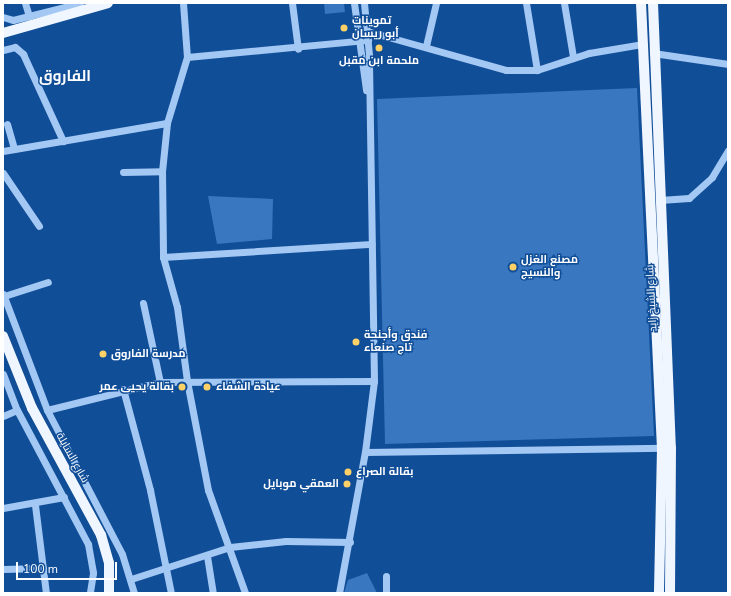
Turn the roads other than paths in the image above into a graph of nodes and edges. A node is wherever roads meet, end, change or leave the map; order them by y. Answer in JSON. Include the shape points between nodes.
{"nodes":[{"id":1,"x":25,"y":3,"type":"edge"},
{"id":2,"x":80,"y":3,"type":"edge"},
{"id":3,"x":108,"y":3,"type":"edge"},
{"id":4,"x":183,"y":3,"type":"edge"},
{"id":5,"x":292,"y":3,"type":"edge"},
{"id":6,"x":354,"y":3,"type":"edge"},
{"id":7,"x":364,"y":3,"type":"edge"},
{"id":8,"x":436,"y":3,"type":"edge"},
{"id":9,"x":526,"y":3,"type":"edge"},
{"id":10,"x":564,"y":3,"type":"edge"},
{"id":11,"x":641,"y":3,"type":"edge"},
{"id":12,"x":653,"y":3,"type":"edge"},
{"id":13,"x":29,"y":16,"type":"junction"},
{"id":14,"x":3,"y":17,"type":"edge"},
{"id":15,"x":367,"y":31,"type":"junction"},
{"id":16,"x":3,"y":33,"type":"edge"},
{"id":17,"x":368,"y":40,"type":"junction"},
{"id":18,"x":359,"y":41,"type":"junction"},
{"id":19,"x":643,"y":44,"type":"junction"},
{"id":20,"x":426,"y":46,"type":"junction"},
{"id":21,"x":298,"y":49,"type":"junction"},
{"id":22,"x":3,"y":50,"type":"edge"},
{"id":23,"x":653,"y":53,"type":"junction"},
{"id":24,"x":186,"y":57,"type":"junction"},
{"id":25,"x":573,"y":57,"type":"junction"},
{"id":26,"x":728,"y":64,"type":"edge"},
{"id":27,"x":537,"y":70,"type":"junction"},
{"id":28,"x":368,"y":99,"type":"junction"},
{"id":29,"x":167,"y":123,"type":"junction"},
{"id":30,"x":7,"y":124,"type":"dead end"},
{"id":31,"x":63,"y":141,"type":"junction"},
{"id":32,"x":14,"y":149,"type":"junction"},
{"id":33,"x":728,"y":150,"type":"edge"},
{"id":34,"x":3,"y":151,"type":"edge"},
{"id":35,"x":122,"y":172,"type":"dead end"},
{"id":36,"x":162,"y":172,"type":"junction"},
{"id":37,"x":3,"y":173,"type":"edge"},
{"id":38,"x":660,"y":200,"type":"junction"},
{"id":39,"x":39,"y":226,"type":"dead end"},
{"id":40,"x":372,"y":244,"type":"junction"},
{"id":41,"x":163,"y":258,"type":"junction"},
{"id":42,"x":48,"y":282,"type":"dead end"},
{"id":43,"x":3,"y":295,"type":"edge"},
{"id":44,"x":143,"y":303,"type":"dead end"},
{"id":45,"x":3,"y":336,"type":"edge"},
{"id":46,"x":3,"y":374,"type":"edge"},
{"id":47,"x":187,"y":381,"type":"junction"},
{"id":48,"x":374,"y":381,"type":"junction"},
{"id":49,"x":160,"y":382,"type":"junction"},
{"id":50,"x":123,"y":389,"type":"junction"},
{"id":51,"x":17,"y":410,"type":"junction"},
{"id":52,"x":47,"y":410,"type":"junction"},
{"id":53,"x":3,"y":416,"type":"edge"},
{"id":54,"x":666,"y":448,"type":"junction"},
{"id":55,"x":365,"y":452,"type":"junction"},
{"id":56,"x":64,"y":497,"type":"junction"},
{"id":57,"x":35,"y":505,"type":"junction"},
{"id":58,"x":3,"y":508,"type":"edge"},
{"id":59,"x":350,"y":542,"type":"junction"},
{"id":60,"x":230,"y":547,"type":"junction"},
{"id":61,"x":207,"y":556,"type":"junction"},
{"id":62,"x":167,"y":567,"type":"junction"},
{"id":63,"x":43,"y":568,"type":"junction"},
{"id":64,"x":3,"y":569,"type":"edge"},
{"id":65,"x":386,"y":576,"type":"dead end"},
{"id":66,"x":131,"y":579,"type":"junction"},
{"id":67,"x":46,"y":593,"type":"edge"},
{"id":68,"x":90,"y":593,"type":"edge"},
{"id":69,"x":109,"y":593,"type":"edge"},
{"id":70,"x":134,"y":593,"type":"edge"},
{"id":71,"x":171,"y":593,"type":"edge"},
{"id":72,"x":213,"y":593,"type":"edge"},
{"id":73,"x":245,"y":593,"type":"edge"},
{"id":74,"x":339,"y":593,"type":"edge"},
{"id":75,"x":386,"y":593,"type":"edge"},
{"id":76,"x":659,"y":593,"type":"edge"},
{"id":77,"x":670,"y":593,"type":"edge"}],
"edges":[{"from":1,"to":13,"type":"street"},
{"from":2,"to":13,"type":"street"},
{"from":3,"to":16,"type":"main road"},
{"from":4,"to":24,"type":"street"},
{"from":5,"to":21,"type":"street"},
{"from":6,"to":18,"type":"street"},
{"from":7,"to":15,"type":"street"},
{"from":8,"to":20,"type":"street"},
{"from":9,"to":27,"type":"street"},
{"from":10,"to":25,"type":"street"},
{"from":11,"to":19,"type":"main road"},
{"from":12,"to":23,"type":"main road","name":"شارع الشيخ زايد"},
{"from":13,"to":14,"type":"street","via":[[13,20]]},
{"from":15,"to":17,"type":"street"},
{"from":15,"to":20,"type":"street"},
{"from":17,"to":18,"type":"street"},
{"from":17,"to":28,"type":"street"},
{"from":18,"to":21,"type":"street"},
{"from":18,"to":28,"type":"street"},
{"from":19,"to":25,"type":"street"},
{"from":19,"to":54,"type":"main road"},
{"from":20,"to":27,"type":"street","via":[[506,70]]},
{"from":21,"to":24,"type":"street"},
{"from":22,"to":31,"type":"street","via":[[15,47],[23,54]]},
{"from":23,"to":26,"type":"street"},
{"from":23,"to":38,"type":"main road","name":"شارع الشيخ زايد"},
{"from":24,"to":29,"type":"street"},
{"from":25,"to":27,"type":"street"},
{"from":28,"to":40,"type":"street"},
{"from":29,"to":31,"type":"street"},
{"from":29,"to":36,"type":"street"},
{"from":30,"to":32,"type":"street"},
{"from":31,"to":32,"type":"street"},
{"from":32,"to":34,"type":"street"},
{"from":33,"to":38,"type":"street","via":[[712,177],[689,198]]},
{"from":35,"to":36,"type":"street"},
{"from":36,"to":41,"type":"street"},
{"from":37,"to":39,"type":"street"},
{"from":38,"to":54,"type":"main road","name":"شارع الشيخ زايد"},
{"from":40,"to":41,"type":"street"},
{"from":40,"to":48,"type":"street"},
{"from":41,"to":47,"type":"street","via":[[177,307]]},
{"from":42,"to":43,"type":"street"},
{"from":43,"to":52,"type":"street"},
{"from":44,"to":49,"type":"street"},
{"from":45,"to":69,"type":"main road","name":"شارع السايلة","via":[[39,423],[101,535],[109,563]]},
{"from":46,"to":51,"type":"street"},
{"from":47,"to":48,"type":"street"},
{"from":47,"to":49,"type":"street"},
{"from":47,"to":60,"type":"street","via":[[208,490]]},
{"from":48,"to":55,"type":"street"},
{"from":49,"to":50,"type":"street"},
{"from":50,"to":52,"type":"street"},
{"from":50,"to":62,"type":"street"},
{"from":51,"to":53,"type":"street"},
{"from":51,"to":56,"type":"street"},
{"from":52,"to":66,"type":"street","via":[[122,554]]},
{"from":54,"to":55,"type":"street"},
{"from":54,"to":76,"type":"main road"},
{"from":54,"to":77,"type":"main road","name":"شارع الشيخ زايد"},
{"from":55,"to":59,"type":"street"},
{"from":56,"to":57,"type":"street"},
{"from":56,"to":68,"type":"street","via":[[90,551],[93,573]]},
{"from":57,"to":58,"type":"street"},
{"from":57,"to":63,"type":"street"},
{"from":59,"to":60,"type":"street","via":[[286,541]]},
{"from":59,"to":74,"type":"street"},
{"from":60,"to":61,"type":"street"},
{"from":60,"to":73,"type":"street"},
{"from":61,"to":62,"type":"street"},
{"from":61,"to":72,"type":"street"},
{"from":62,"to":66,"type":"street"},
{"from":62,"to":71,"type":"street"},
{"from":63,"to":64,"type":"street"},
{"from":63,"to":67,"type":"street"},
{"from":65,"to":75,"type":"street"},
{"from":66,"to":70,"type":"street"}]}
